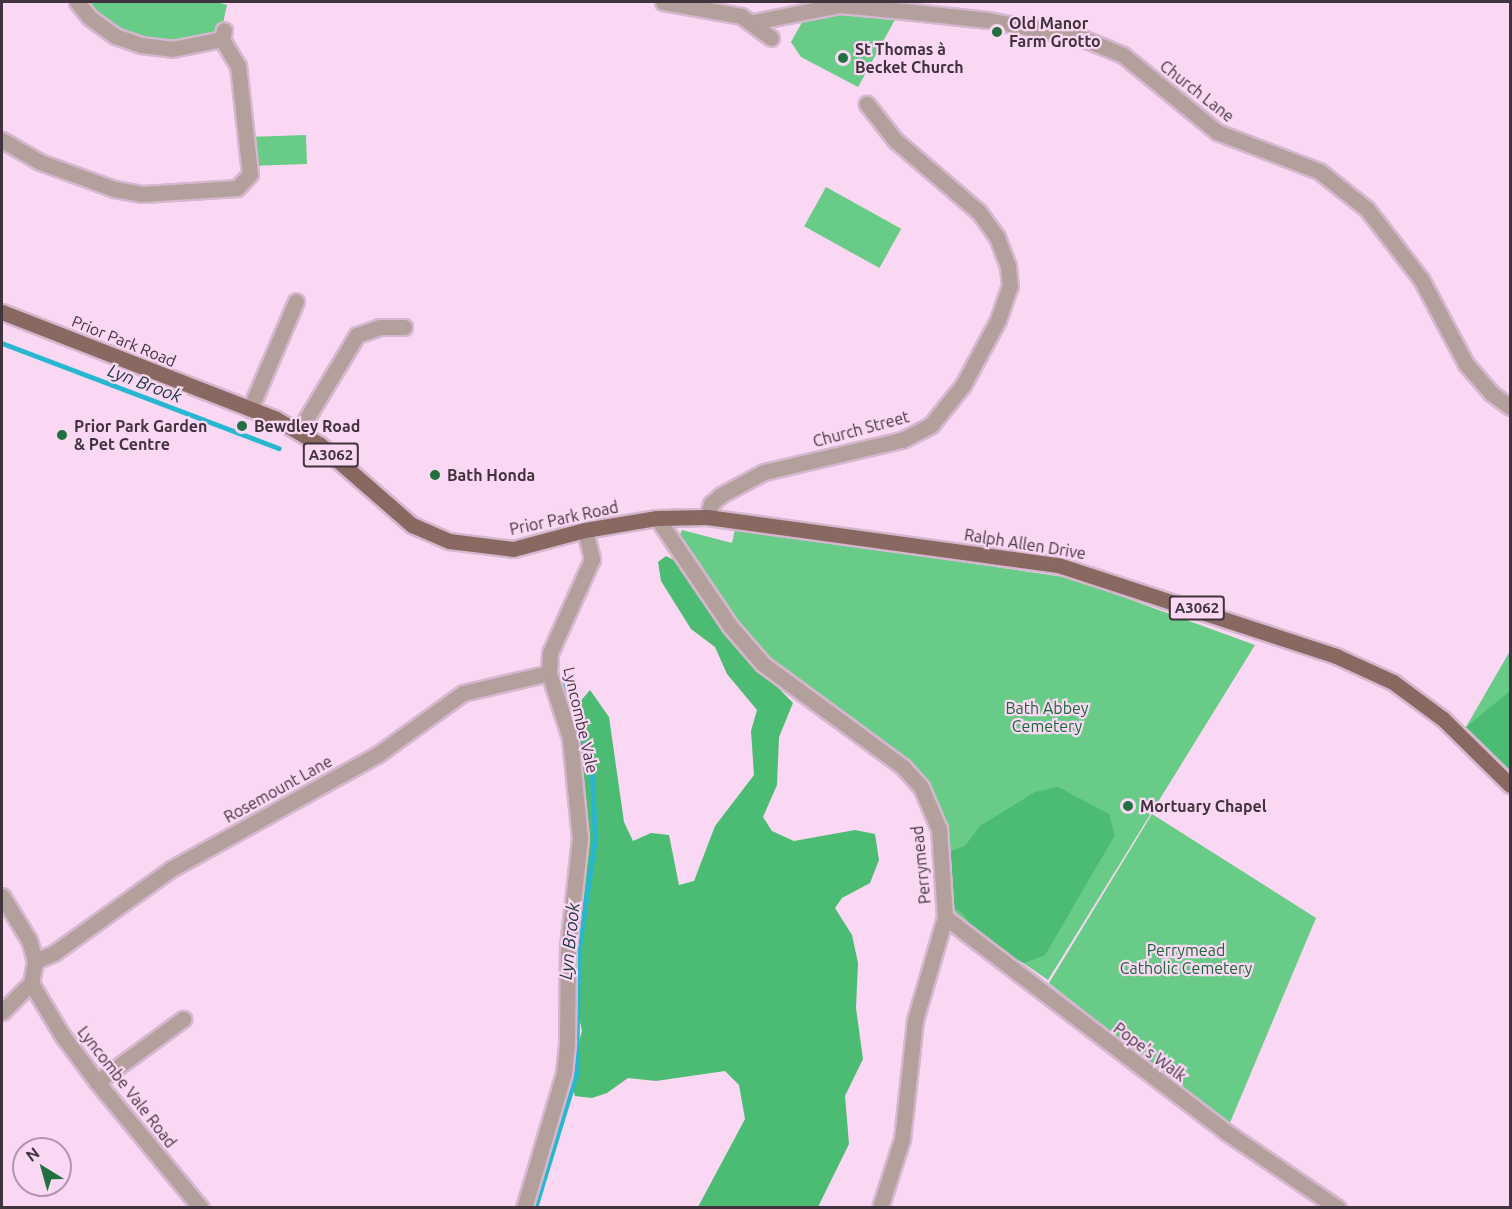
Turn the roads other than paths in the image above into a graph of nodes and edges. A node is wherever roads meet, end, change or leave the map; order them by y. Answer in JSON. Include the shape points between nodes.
{"nodes":[{"id":1,"x":77,"y":2,"type":"edge"},
{"id":2,"x":663,"y":2,"type":"edge"},
{"id":3,"x":753,"y":22,"type":"junction"},
{"id":4,"x":771,"y":38,"type":"dead end"},
{"id":5,"x":867,"y":104,"type":"dead end"},
{"id":6,"x":2,"y":140,"type":"edge"},
{"id":7,"x":296,"y":301,"type":"dead end"},
{"id":8,"x":2,"y":312,"type":"edge"},
{"id":9,"x":404,"y":327,"type":"dead end"},
{"id":10,"x":1510,"y":407,"type":"edge"},
{"id":11,"x":250,"y":409,"type":"junction"},
{"id":12,"x":299,"y":431,"type":"junction"},
{"id":13,"x":707,"y":517,"type":"junction"},
{"id":14,"x":657,"y":518,"type":"junction"},
{"id":15,"x":585,"y":530,"type":"junction"},
{"id":16,"x":549,"y":673,"type":"junction"},
{"id":17,"x":1510,"y":785,"type":"edge"},
{"id":18,"x":2,"y":896,"type":"edge"},
{"id":19,"x":945,"y":917,"type":"junction"},
{"id":20,"x":35,"y":961,"type":"junction"},
{"id":21,"x":32,"y":983,"type":"junction"},
{"id":22,"x":2,"y":1012,"type":"edge"},
{"id":23,"x":183,"y":1019,"type":"dead end"},
{"id":24,"x":97,"y":1082,"type":"junction"},
{"id":25,"x":201,"y":1208,"type":"edge"},
{"id":26,"x":524,"y":1208,"type":"edge"},
{"id":27,"x":880,"y":1208,"type":"edge"},
{"id":28,"x":1338,"y":1208,"type":"edge"}],
"edges":[{"from":1,"to":6,"type":"street","via":[[89,17],[115,36],[141,45],[172,49],[223,35],[238,66],[250,174],[237,188],[143,194],[114,189],[40,162]]},
{"from":2,"to":3,"type":"street","via":[[689,4]]},
{"from":3,"to":4,"type":"street"},
{"from":3,"to":10,"type":"street","name":"Church Lane","via":[[840,5],[988,20],[1082,38],[1123,55],[1216,132],[1318,171],[1367,209],[1421,279],[1466,364],[1491,393]]},
{"from":5,"to":13,"type":"street","name":"Church Street","via":[[895,140],[979,212],[997,237],[1008,266],[1010,286],[998,320],[963,385],[931,425],[902,440],[764,472],[721,495],[711,504]]},
{"from":7,"to":11,"type":"street"},
{"from":8,"to":11,"type":"main road","name":"Prior Park Road","number":"A3062"},
{"from":9,"to":12,"type":"street","via":[[380,327],[357,335]]},
{"from":11,"to":12,"type":"main road","name":"Prior Park Road","number":"A3062"},
{"from":12,"to":15,"type":"main road","name":"Prior Park Road","number":"A3062","via":[[412,525],[449,541],[513,549]]},
{"from":13,"to":14,"type":"main road","name":"Ralph Allen Drive","number":"A3062"},
{"from":13,"to":17,"type":"main road","name":"Ralph Allen Drive","number":"A3062","via":[[1058,565],[1105,577],[1336,656],[1393,682],[1443,719]]},
{"from":14,"to":15,"type":"main road","name":"Prior Park Road","number":"A3062"},
{"from":14,"to":19,"type":"street","name":"Perrymead","via":[[730,626],[764,664],[903,767],[921,787],[939,829]]},
{"from":15,"to":16,"type":"street","name":"Lyncombe Vale","via":[[591,559],[573,609],[550,653]]},
{"from":16,"to":20,"type":"street","name":"Rosemount Lane","via":[[463,693],[377,754],[171,869],[77,937]]},
{"from":16,"to":26,"type":"street","name":"Lyncombe Vale","via":[[570,738],[580,838],[568,947],[564,1073]]},
{"from":18,"to":20,"type":"street","via":[[28,940]]},
{"from":19,"to":27,"type":"street","name":"Perrymead","via":[[915,1020],[902,1139]]},
{"from":19,"to":28,"type":"street","name":"Pope's Walk","via":[[1226,1132]]},
{"from":20,"to":21,"type":"street"},
{"from":21,"to":22,"type":"street"},
{"from":21,"to":24,"type":"street","name":"Lyncombe Vale Road","via":[[62,1035]]},
{"from":23,"to":24,"type":"street"},
{"from":24,"to":25,"type":"street","name":"Lyncombe Vale Road"}]}
